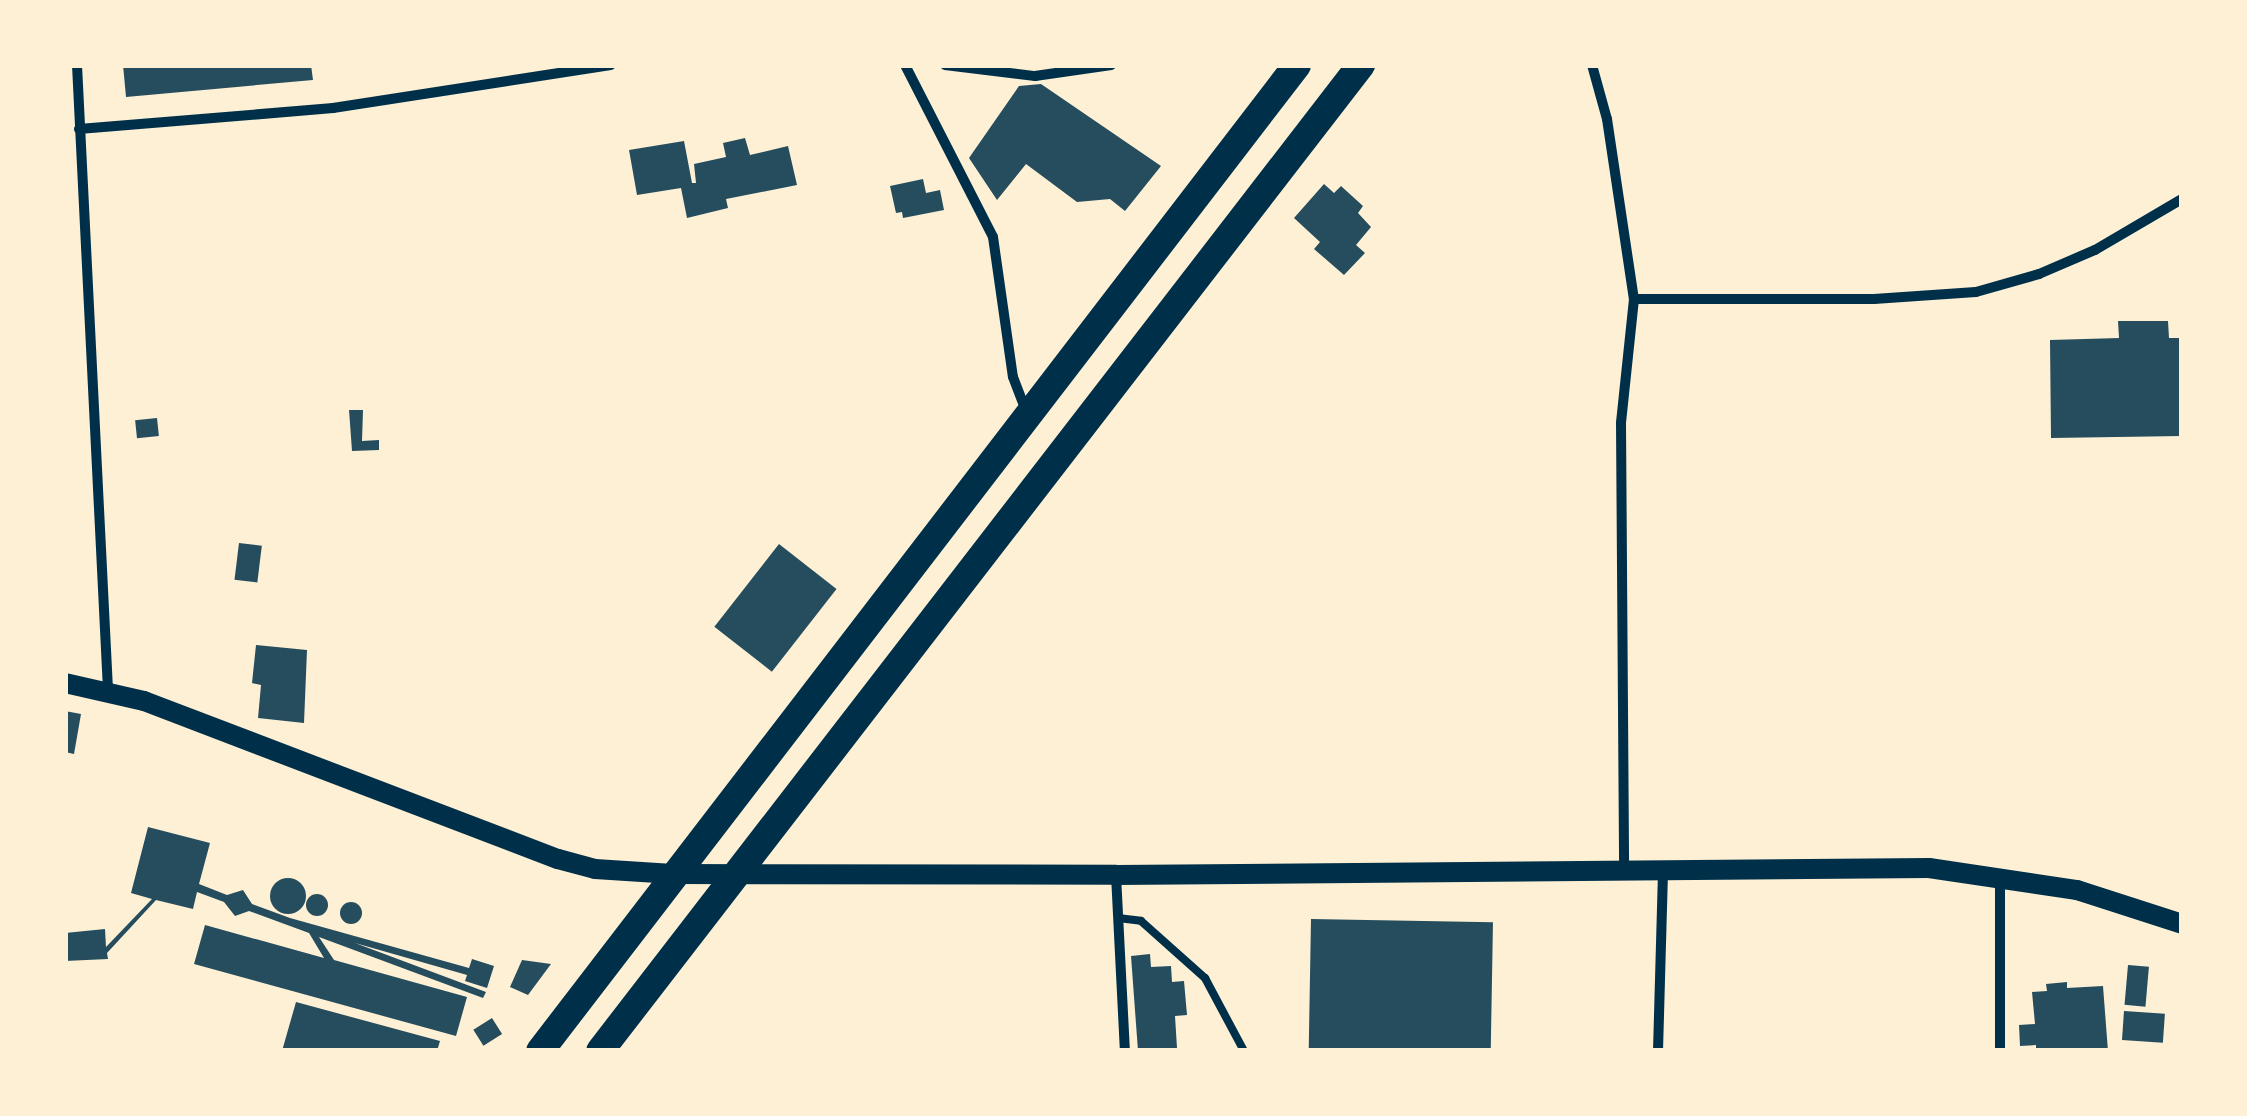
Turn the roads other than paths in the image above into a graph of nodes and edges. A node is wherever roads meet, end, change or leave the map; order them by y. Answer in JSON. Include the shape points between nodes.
{"nodes":[{"id":1,"x":77,"y":65,"type":"edge"},
{"id":2,"x":611,"y":65,"type":"edge"},
{"id":3,"x":905,"y":65,"type":"edge"},
{"id":4,"x":945,"y":65,"type":"edge"},
{"id":5,"x":1111,"y":65,"type":"edge"},
{"id":6,"x":1296,"y":65,"type":"edge"},
{"id":7,"x":1362,"y":65,"type":"edge"},
{"id":8,"x":1592,"y":65,"type":"edge"},
{"id":9,"x":80,"y":129,"type":"junction"},
{"id":10,"x":2182,"y":199,"type":"edge"},
{"id":11,"x":1634,"y":299,"type":"junction"},
{"id":12,"x":1028,"y":416,"type":"junction"},
{"id":13,"x":65,"y":683,"type":"edge"},
{"id":14,"x":108,"y":691,"type":"junction"},
{"id":15,"x":1663,"y":869,"type":"junction"},
{"id":16,"x":1624,"y":870,"type":"junction"},
{"id":17,"x":674,"y":874,"type":"junction"},
{"id":18,"x":735,"y":874,"type":"junction"},
{"id":19,"x":1116,"y":875,"type":"junction"},
{"id":20,"x":2000,"y":875,"type":"junction"},
{"id":21,"x":1118,"y":918,"type":"junction"},
{"id":22,"x":2182,"y":924,"type":"edge"},
{"id":23,"x":540,"y":1051,"type":"edge"},
{"id":24,"x":600,"y":1051,"type":"edge"},
{"id":25,"x":1125,"y":1051,"type":"edge"},
{"id":26,"x":1244,"y":1051,"type":"edge"},
{"id":27,"x":1658,"y":1051,"type":"edge"},
{"id":28,"x":2000,"y":1051,"type":"edge"}],
"edges":[{"from":1,"to":9,"type":"street"},
{"from":2,"to":9,"type":"street","via":[[334,108]]},
{"from":3,"to":12,"type":"street","via":[[993,238],[1013,377]]},
{"from":4,"to":5,"type":"street","via":[[1035,76]]},
{"from":6,"to":12,"type":"highway"},
{"from":7,"to":18,"type":"highway"},
{"from":8,"to":11,"type":"street","via":[[1607,120]]},
{"from":9,"to":14,"type":"street"},
{"from":10,"to":11,"type":"street","via":[[2096,250],[1976,292]]},
{"from":11,"to":16,"type":"street","via":[[1620,423]]},
{"from":12,"to":17,"type":"highway"},
{"from":13,"to":14,"type":"main road"},
{"from":14,"to":17,"type":"main road","via":[[558,860]]},
{"from":15,"to":16,"type":"main road"},
{"from":15,"to":20,"type":"main road","via":[[1929,868]]},
{"from":15,"to":27,"type":"street"},
{"from":16,"to":19,"type":"main road"},
{"from":17,"to":18,"type":"main road"},
{"from":17,"to":23,"type":"highway"},
{"from":18,"to":19,"type":"main road"},
{"from":18,"to":24,"type":"highway"},
{"from":19,"to":21,"type":"street"},
{"from":20,"to":22,"type":"main road","via":[[2077,890]]},
{"from":20,"to":28,"type":"street"},
{"from":21,"to":25,"type":"street"},
{"from":21,"to":26,"type":"lane","via":[[1141,921],[1205,978]]}]}
